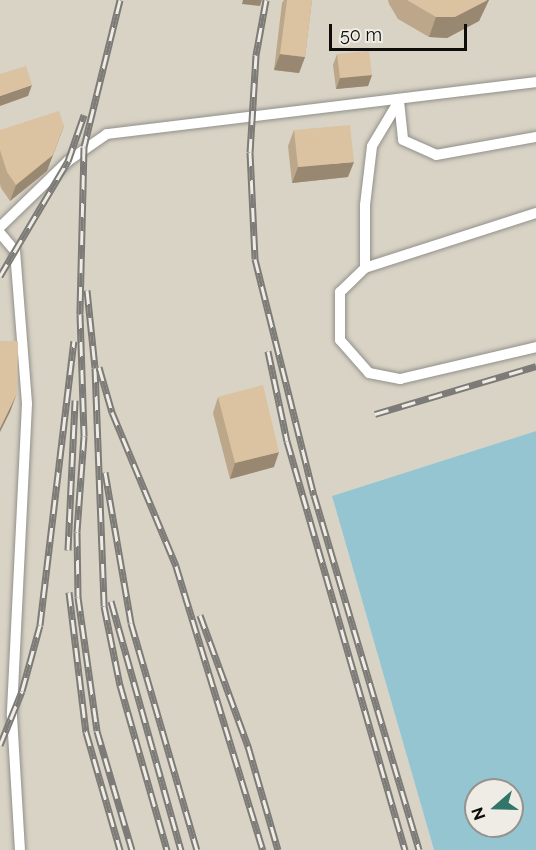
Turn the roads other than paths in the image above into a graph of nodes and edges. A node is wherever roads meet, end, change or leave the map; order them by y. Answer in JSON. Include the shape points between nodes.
{"nodes":[{"id":1,"x":536,"y":82,"type":"edge"},
{"id":2,"x":399,"y":101,"type":"junction"},
{"id":3,"x":536,"y":137,"type":"edge"},
{"id":4,"x":536,"y":213,"type":"edge"},
{"id":5,"x":0,"y":226,"type":"edge"},
{"id":6,"x":0,"y":233,"type":"edge"},
{"id":7,"x":365,"y":268,"type":"junction"},
{"id":8,"x":536,"y":347,"type":"edge"},
{"id":9,"x":12,"y":716,"type":"junction"},
{"id":10,"x":0,"y":723,"type":"edge"},
{"id":11,"x":20,"y":850,"type":"edge"}],
"edges":[{"from":1,"to":2,"type":"lane"},
{"from":2,"to":3,"type":"lane","via":[[404,140],[436,155]]},
{"from":2,"to":5,"type":"lane","via":[[107,134],[68,161]]},
{"from":2,"to":7,"type":"lane","via":[[372,146],[365,205]]},
{"from":4,"to":7,"type":"lane"},
{"from":6,"to":9,"type":"lane","via":[[15,251],[27,404]]},
{"from":7,"to":8,"type":"lane","via":[[340,292],[340,340],[369,373],[400,379]]},
{"from":9,"to":10,"type":"lane"},
{"from":9,"to":11,"type":"lane"}]}
